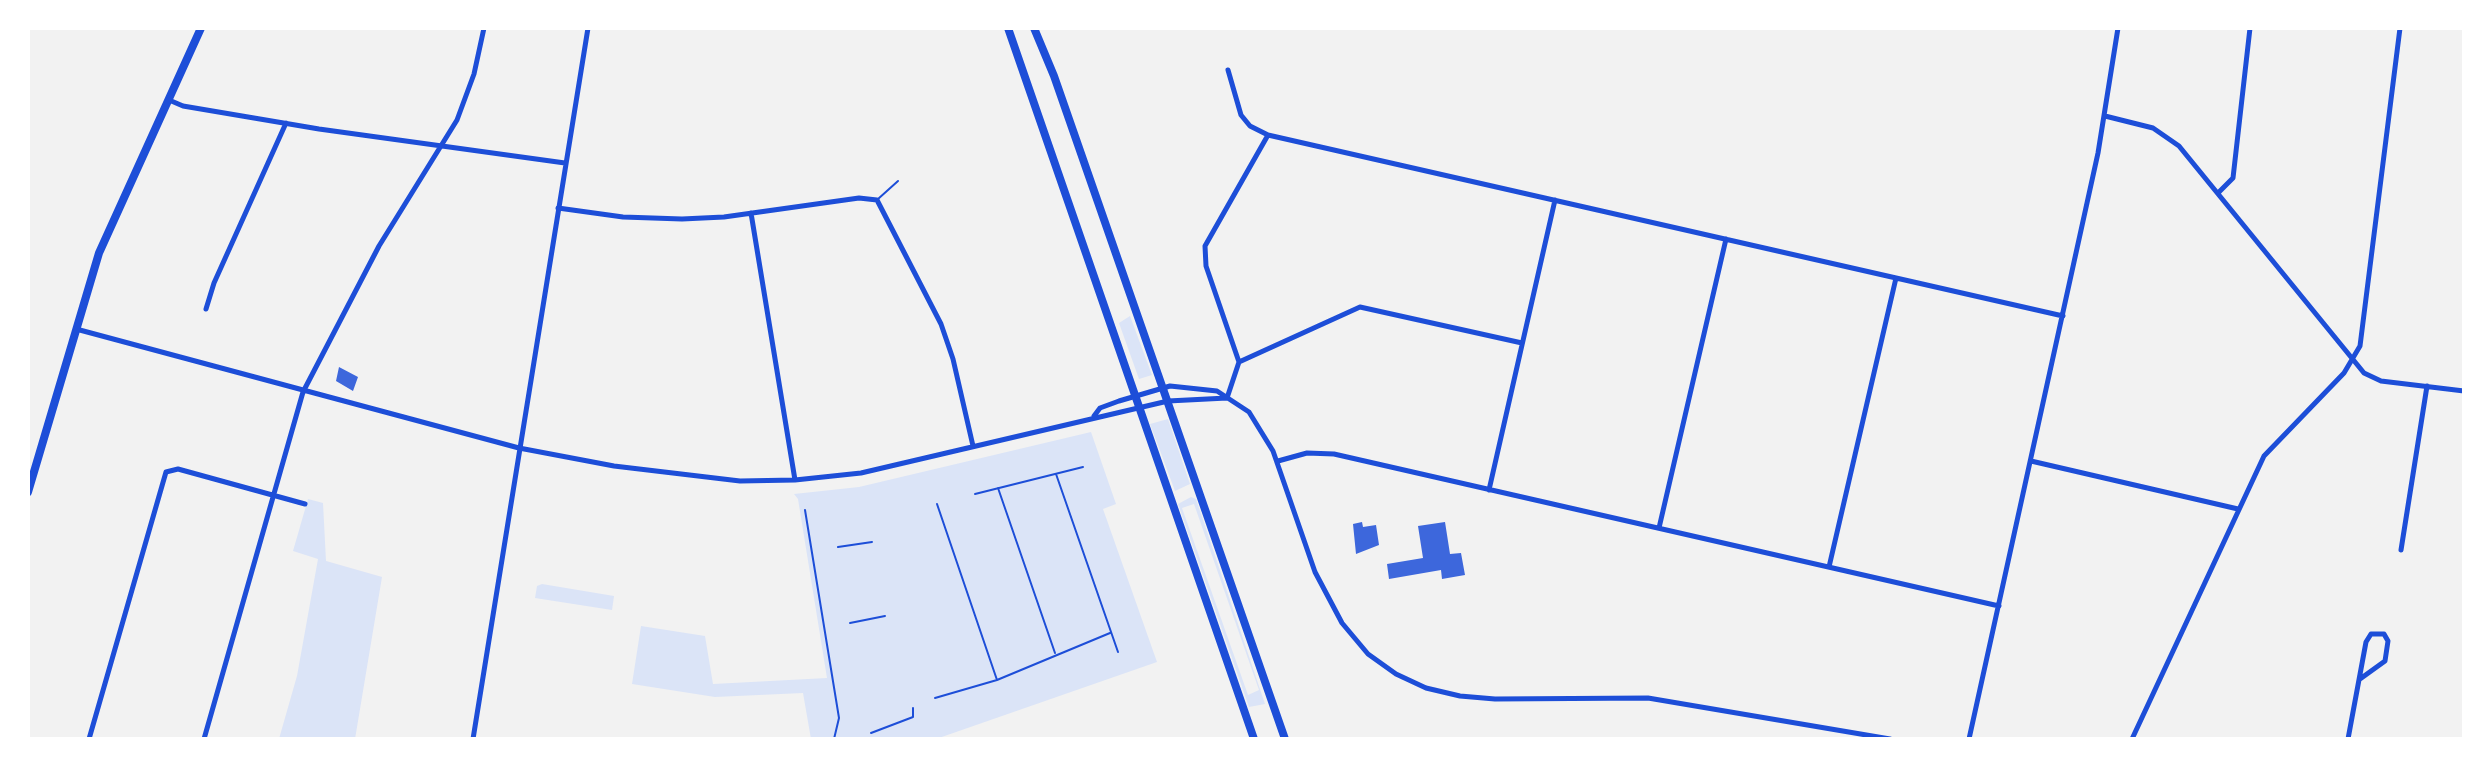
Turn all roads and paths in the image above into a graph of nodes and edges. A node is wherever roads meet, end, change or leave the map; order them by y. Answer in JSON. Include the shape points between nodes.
{"nodes":[{"id":1,"x":201,"y":28,"type":"edge"},
{"id":2,"x":484,"y":28,"type":"edge"},
{"id":3,"x":588,"y":28,"type":"edge"},
{"id":4,"x":1008,"y":28,"type":"edge"},
{"id":5,"x":1034,"y":28,"type":"edge"},
{"id":6,"x":2118,"y":28,"type":"edge"},
{"id":7,"x":2250,"y":28,"type":"edge"},
{"id":8,"x":2400,"y":28,"type":"edge"},
{"id":9,"x":1228,"y":70,"type":"dead end"},
{"id":10,"x":168,"y":99,"type":"junction"},
{"id":11,"x":2105,"y":116,"type":"junction"},
{"id":12,"x":286,"y":123,"type":"junction"},
{"id":13,"x":1268,"y":135,"type":"junction"},
{"id":14,"x":443,"y":147,"type":"junction"},
{"id":15,"x":566,"y":163,"type":"junction"},
{"id":16,"x":898,"y":181,"type":"dead end"},
{"id":17,"x":2218,"y":193,"type":"junction"},
{"id":18,"x":877,"y":200,"type":"junction"},
{"id":19,"x":1555,"y":200,"type":"junction"},
{"id":20,"x":558,"y":208,"type":"junction"},
{"id":21,"x":751,"y":213,"type":"junction"},
{"id":22,"x":1726,"y":239,"type":"junction"},
{"id":23,"x":1896,"y":278,"type":"junction"},
{"id":24,"x":206,"y":309,"type":"dead end"},
{"id":25,"x":2063,"y":316,"type":"junction"},
{"id":26,"x":75,"y":329,"type":"junction"},
{"id":27,"x":1522,"y":343,"type":"junction"},
{"id":28,"x":2353,"y":360,"type":"junction"},
{"id":29,"x":1239,"y":362,"type":"junction"},
{"id":30,"x":2427,"y":386,"type":"junction"},
{"id":31,"x":1163,"y":387,"type":"junction"},
{"id":32,"x":2464,"y":391,"type":"edge"},
{"id":33,"x":303,"y":392,"type":"junction"},
{"id":34,"x":1134,"y":396,"type":"junction"},
{"id":35,"x":1227,"y":398,"type":"junction"},
{"id":36,"x":1168,"y":401,"type":"junction"},
{"id":37,"x":1138,"y":409,"type":"junction"},
{"id":38,"x":1094,"y":416,"type":"junction"},
{"id":39,"x":973,"y":446,"type":"junction"},
{"id":40,"x":519,"y":448,"type":"junction"},
{"id":41,"x":1278,"y":461,"type":"junction"},
{"id":42,"x":2031,"y":461,"type":"junction"},
{"id":43,"x":1083,"y":467,"type":"dead end"},
{"id":44,"x":1056,"y":474,"type":"junction"},
{"id":45,"x":795,"y":480,"type":"junction"},
{"id":46,"x":29,"y":487,"type":"edge"},
{"id":47,"x":998,"y":488,"type":"junction"},
{"id":48,"x":1489,"y":490,"type":"junction"},
{"id":49,"x":975,"y":494,"type":"dead end"},
{"id":50,"x":274,"y":496,"type":"junction"},
{"id":51,"x":305,"y":504,"type":"dead end"},
{"id":52,"x":937,"y":504,"type":"dead end"},
{"id":53,"x":2238,"y":509,"type":"junction"},
{"id":54,"x":805,"y":510,"type":"dead end"},
{"id":55,"x":1659,"y":528,"type":"junction"},
{"id":56,"x":872,"y":542,"type":"dead end"},
{"id":57,"x":838,"y":547,"type":"dead end"},
{"id":58,"x":2401,"y":550,"type":"dead end"},
{"id":59,"x":1829,"y":567,"type":"junction"},
{"id":60,"x":1999,"y":606,"type":"junction"},
{"id":61,"x":885,"y":616,"type":"dead end"},
{"id":62,"x":850,"y":623,"type":"dead end"},
{"id":63,"x":1111,"y":633,"type":"junction"},
{"id":64,"x":1118,"y":652,"type":"dead end"},
{"id":65,"x":1056,"y":656,"type":"junction"},
{"id":66,"x":2360,"y":679,"type":"junction"},
{"id":67,"x":997,"y":680,"type":"junction"},
{"id":68,"x":935,"y":698,"type":"dead end"},
{"id":69,"x":913,"y":708,"type":"dead end"},
{"id":70,"x":871,"y":733,"type":"dead end"},
{"id":71,"x":89,"y":739,"type":"edge"},
{"id":72,"x":204,"y":739,"type":"edge"},
{"id":73,"x":473,"y":739,"type":"edge"},
{"id":74,"x":834,"y":739,"type":"edge"},
{"id":75,"x":1254,"y":739,"type":"edge"},
{"id":76,"x":1285,"y":739,"type":"edge"},
{"id":77,"x":1890,"y":739,"type":"edge"},
{"id":78,"x":1969,"y":739,"type":"edge"},
{"id":79,"x":2132,"y":739,"type":"edge"},
{"id":80,"x":2348,"y":739,"type":"edge"}],
"edges":[{"from":1,"to":10,"type":"main road"},
{"from":2,"to":14,"type":"street","via":[[474,74]]},
{"from":3,"to":15,"type":"street"},
{"from":4,"to":34,"type":"main road"},
{"from":5,"to":31,"type":"main road"},
{"from":6,"to":11,"type":"street"},
{"from":7,"to":17,"type":"street","via":[[2233,178]]},
{"from":8,"to":28,"type":"street","via":[[2360,346]]},
{"from":9,"to":13,"type":"street","via":[[1241,115]]},
{"from":10,"to":12,"type":"street"},
{"from":10,"to":26,"type":"main road","via":[[104,242]]},
{"from":11,"to":17,"type":"street","via":[[2163,133]]},
{"from":11,"to":25,"type":"street"},
{"from":12,"to":14,"type":"street"},
{"from":12,"to":24,"type":"street"},
{"from":13,"to":19,"type":"street"},
{"from":13,"to":29,"type":"street","via":[[1211,231],[1205,252]]},
{"from":14,"to":15,"type":"street"},
{"from":14,"to":33,"type":"street","via":[[379,246]]},
{"from":15,"to":20,"type":"street"},
{"from":16,"to":18,"type":"lane"},
{"from":17,"to":28,"type":"street"},
{"from":18,"to":21,"type":"street"},
{"from":18,"to":39,"type":"street","via":[[941,324]]},
{"from":19,"to":22,"type":"street"},
{"from":19,"to":27,"type":"street"},
{"from":20,"to":21,"type":"street","via":[[655,219]]},
{"from":20,"to":40,"type":"street"},
{"from":21,"to":45,"type":"street"},
{"from":22,"to":23,"type":"street"},
{"from":22,"to":55,"type":"street"},
{"from":23,"to":25,"type":"street"},
{"from":23,"to":59,"type":"street"},
{"from":25,"to":42,"type":"street"},
{"from":26,"to":33,"type":"street"},
{"from":26,"to":46,"type":"main road"},
{"from":27,"to":29,"type":"street","via":[[1360,307]]},
{"from":27,"to":48,"type":"street"},
{"from":28,"to":30,"type":"street","via":[[2381,381]]},
{"from":28,"to":53,"type":"street","via":[[2264,456]]},
{"from":29,"to":35,"type":"street"},
{"from":30,"to":32,"type":"street"},
{"from":30,"to":58,"type":"street"},
{"from":31,"to":34,"type":"street"},
{"from":31,"to":35,"type":"street","via":[[1209,388]]},
{"from":31,"to":36,"type":"main road"},
{"from":33,"to":40,"type":"street"},
{"from":33,"to":50,"type":"street"},
{"from":34,"to":37,"type":"main road"},
{"from":34,"to":38,"type":"street","via":[[1100,408]]},
{"from":35,"to":36,"type":"street"},
{"from":35,"to":41,"type":"street","via":[[1256,421]]},
{"from":36,"to":37,"type":"street"},
{"from":36,"to":76,"type":"main road"},
{"from":37,"to":38,"type":"street"},
{"from":37,"to":75,"type":"main road"},
{"from":38,"to":39,"type":"street"},
{"from":39,"to":45,"type":"street","via":[[861,473]]},
{"from":40,"to":45,"type":"street","via":[[701,478]]},
{"from":40,"to":73,"type":"street"},
{"from":41,"to":48,"type":"street","via":[[1327,453]]},
{"from":41,"to":77,"type":"street","via":[[1311,561],[1342,623],[1368,654],[1426,688],[1495,699],[1648,698]]},
{"from":42,"to":53,"type":"street"},
{"from":42,"to":60,"type":"street"},
{"from":43,"to":44,"type":"path"},
{"from":44,"to":47,"type":"path"},
{"from":44,"to":63,"type":"path"},
{"from":47,"to":49,"type":"path"},
{"from":47,"to":65,"type":"path"},
{"from":48,"to":55,"type":"street"},
{"from":50,"to":51,"type":"street"},
{"from":50,"to":71,"type":"street","via":[[178,469],[166,472]]},
{"from":50,"to":72,"type":"street"},
{"from":52,"to":67,"type":"path"},
{"from":53,"to":79,"type":"street"},
{"from":54,"to":74,"type":"path","via":[[839,718]]},
{"from":55,"to":59,"type":"street"},
{"from":56,"to":57,"type":"path"},
{"from":59,"to":60,"type":"street"},
{"from":60,"to":78,"type":"street"},
{"from":61,"to":62,"type":"path"},
{"from":63,"to":64,"type":"path"},
{"from":63,"to":65,"type":"path"},
{"from":65,"to":67,"type":"path"},
{"from":66,"to":66,"type":"street","via":[[2385,661],[2384,634],[2368,637]]},
{"from":66,"to":80,"type":"street"},
{"from":67,"to":68,"type":"path"},
{"from":69,"to":70,"type":"path","via":[[913,717]]}]}
